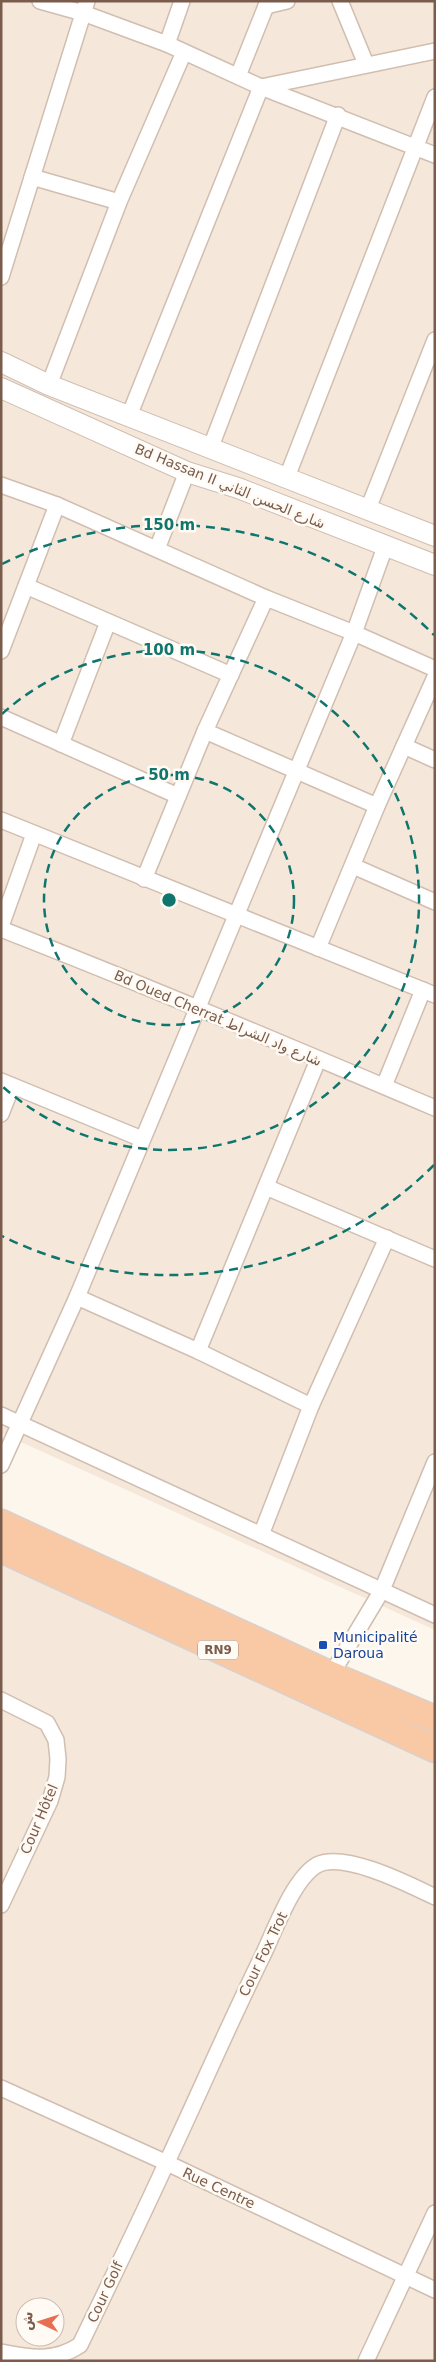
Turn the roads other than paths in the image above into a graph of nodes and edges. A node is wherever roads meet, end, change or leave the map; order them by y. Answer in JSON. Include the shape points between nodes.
{"nodes":[{"id":1,"x":40,"y":1,"type":"edge"},
{"id":2,"x":182,"y":1,"type":"edge"},
{"id":3,"x":287,"y":1,"type":"edge"},
{"id":4,"x":340,"y":1,"type":"edge"},
{"id":5,"x":267,"y":4,"type":"edge"},
{"id":6,"x":85,"y":7,"type":"edge"},
{"id":7,"x":167,"y":44,"type":"junction"},
{"id":8,"x":435,"y":51,"type":"edge"},
{"id":9,"x":184,"y":52,"type":"junction"},
{"id":10,"x":366,"y":64,"type":"junction"},
{"id":11,"x":238,"y":76,"type":"junction"},
{"id":12,"x":261,"y":87,"type":"junction"},
{"id":13,"x":435,"y":98,"type":"edge"},
{"id":14,"x":338,"y":115,"type":"junction"},
{"id":15,"x":415,"y":148,"type":"junction"},
{"id":16,"x":435,"y":155,"type":"edge"},
{"id":17,"x":32,"y":177,"type":"junction"},
{"id":18,"x":119,"y":202,"type":"junction"},
{"id":19,"x":1,"y":277,"type":"edge"},
{"id":20,"x":435,"y":340,"type":"edge"},
{"id":21,"x":1,"y":362,"type":"edge"},
{"id":22,"x":49,"y":385,"type":"junction"},
{"id":23,"x":1,"y":388,"type":"edge"},
{"id":24,"x":129,"y":416,"type":"junction"},
{"id":25,"x":210,"y":448,"type":"junction"},
{"id":26,"x":187,"y":472,"type":"junction"},
{"id":27,"x":287,"y":477,"type":"junction"},
{"id":28,"x":1,"y":485,"type":"edge"},
{"id":29,"x":57,"y":505,"type":"junction"},
{"id":30,"x":368,"y":509,"type":"junction"},
{"id":31,"x":435,"y":536,"type":"edge"},
{"id":32,"x":385,"y":547,"type":"junction"},
{"id":33,"x":157,"y":548,"type":"junction"},
{"id":34,"x":435,"y":565,"type":"edge"},
{"id":35,"x":26,"y":586,"type":"junction"},
{"id":36,"x":266,"y":598,"type":"junction"},
{"id":37,"x":108,"y":622,"type":"junction"},
{"id":38,"x":354,"y":633,"type":"junction"},
{"id":39,"x":1,"y":651,"type":"edge"},
{"id":40,"x":435,"y":669,"type":"edge"},
{"id":41,"x":231,"y":676,"type":"junction"},
{"id":42,"x":435,"y":677,"type":"edge"},
{"id":43,"x":1,"y":717,"type":"edge"},
{"id":44,"x":205,"y":732,"type":"junction"},
{"id":45,"x":61,"y":744,"type":"junction"},
{"id":46,"x":404,"y":746,"type":"junction"},
{"id":47,"x":435,"y":760,"type":"edge"},
{"id":48,"x":295,"y":772,"type":"junction"},
{"id":49,"x":178,"y":796,"type":"junction"},
{"id":50,"x":377,"y":806,"type":"junction"},
{"id":51,"x":1,"y":820,"type":"edge"},
{"id":52,"x":34,"y":834,"type":"junction"},
{"id":53,"x":353,"y":866,"type":"junction"},
{"id":54,"x":144,"y":879,"type":"junction"},
{"id":55,"x":435,"y":902,"type":"edge"},
{"id":56,"x":237,"y":915,"type":"junction"},
{"id":57,"x":1,"y":927,"type":"edge"},
{"id":58,"x":318,"y":948,"type":"junction"},
{"id":59,"x":429,"y":993,"type":"edge"},
{"id":60,"x":198,"y":1006,"type":"junction"},
{"id":61,"x":318,"y":1060,"type":"junction"},
{"id":62,"x":6,"y":1084,"type":"edge"},
{"id":63,"x":384,"y":1086,"type":"junction"},
{"id":64,"x":435,"y":1108,"type":"edge"},
{"id":65,"x":1,"y":1114,"type":"edge"},
{"id":66,"x":142,"y":1139,"type":"junction"},
{"id":67,"x":266,"y":1187,"type":"junction"},
{"id":68,"x":387,"y":1238,"type":"junction"},
{"id":69,"x":435,"y":1259,"type":"edge"},
{"id":70,"x":77,"y":1297,"type":"junction"},
{"id":71,"x":198,"y":1351,"type":"junction"},
{"id":72,"x":311,"y":1406,"type":"junction"},
{"id":73,"x":1,"y":1415,"type":"edge"},
{"id":74,"x":21,"y":1424,"type":"junction"},
{"id":75,"x":435,"y":1462,"type":"edge"},
{"id":76,"x":1,"y":1465,"type":"edge"},
{"id":77,"x":1,"y":1523,"type":"edge"},
{"id":78,"x":261,"y":1535,"type":"junction"},
{"id":79,"x":1,"y":1549,"type":"edge"},
{"id":80,"x":382,"y":1590,"type":"junction"},
{"id":81,"x":435,"y":1615,"type":"edge"},
{"id":82,"x":331,"y":1675,"type":"junction"},
{"id":83,"x":1,"y":1700,"type":"edge"},
{"id":84,"x":435,"y":1719,"type":"edge"},
{"id":85,"x":435,"y":1749,"type":"edge"},
{"id":86,"x":435,"y":1897,"type":"edge"},
{"id":87,"x":1,"y":1905,"type":"edge"},
{"id":88,"x":1,"y":2088,"type":"edge"},
{"id":89,"x":167,"y":2163,"type":"junction"},
{"id":90,"x":435,"y":2213,"type":"edge"},
{"id":91,"x":406,"y":2276,"type":"junction"},
{"id":92,"x":435,"y":2290,"type":"edge"},
{"id":93,"x":1,"y":2352,"type":"edge"},
{"id":94,"x":366,"y":2361,"type":"edge"}],
"edges":[{"from":1,"to":6,"type":"street"},
{"from":2,"to":7,"type":"street"},
{"from":3,"to":5,"type":"street"},
{"from":4,"to":10,"type":"street"},
{"from":5,"to":11,"type":"street"},
{"from":6,"to":7,"type":"street"},
{"from":6,"to":17,"type":"street"},
{"from":7,"to":9,"type":"street"},
{"from":8,"to":10,"type":"street"},
{"from":9,"to":11,"type":"street"},
{"from":9,"to":18,"type":"street"},
{"from":10,"to":12,"type":"street"},
{"from":11,"to":12,"type":"street"},
{"from":12,"to":14,"type":"street"},
{"from":12,"to":24,"type":"street"},
{"from":13,"to":15,"type":"street"},
{"from":14,"to":15,"type":"street"},
{"from":14,"to":25,"type":"street"},
{"from":15,"to":16,"type":"street"},
{"from":15,"to":27,"type":"street"},
{"from":17,"to":18,"type":"street"},
{"from":17,"to":19,"type":"street"},
{"from":18,"to":22,"type":"street"},
{"from":20,"to":30,"type":"street"},
{"from":21,"to":22,"type":"street","name":"Bd Hassan II شارع الحسن الثاني"},
{"from":22,"to":24,"type":"street","name":"Bd Hassan II شارع الحسن الثاني"},
{"from":23,"to":26,"type":"street","name":"Bd Hassan II شارع الحسن الثاني"},
{"from":24,"to":25,"type":"street","name":"Bd Hassan II شارع الحسن الثاني"},
{"from":25,"to":27,"type":"street","name":"Bd Hassan II شارع الحسن الثاني"},
{"from":26,"to":32,"type":"street","name":"Bd Hassan II شارع الحسن الثاني","via":[[238,488]]},
{"from":26,"to":33,"type":"street"},
{"from":27,"to":30,"type":"street","name":"Bd Hassan II شارع الحسن الثاني"},
{"from":28,"to":29,"type":"street"},
{"from":29,"to":33,"type":"street"},
{"from":29,"to":35,"type":"street"},
{"from":30,"to":31,"type":"street","name":"Bd Hassan II شارع الحسن الثاني"},
{"from":32,"to":34,"type":"street","name":"Bd Hassan II شارع الحسن الثاني"},
{"from":32,"to":38,"type":"street"},
{"from":33,"to":36,"type":"street"},
{"from":35,"to":37,"type":"street"},
{"from":35,"to":39,"type":"street"},
{"from":36,"to":38,"type":"street"},
{"from":36,"to":41,"type":"street"},
{"from":37,"to":41,"type":"street"},
{"from":37,"to":45,"type":"street"},
{"from":38,"to":40,"type":"street"},
{"from":38,"to":48,"type":"street"},
{"from":41,"to":44,"type":"street"},
{"from":42,"to":46,"type":"street"},
{"from":43,"to":45,"type":"street"},
{"from":44,"to":48,"type":"street"},
{"from":44,"to":49,"type":"street"},
{"from":45,"to":49,"type":"street"},
{"from":46,"to":47,"type":"street"},
{"from":46,"to":50,"type":"street"},
{"from":48,"to":50,"type":"street"},
{"from":48,"to":56,"type":"street"},
{"from":49,"to":54,"type":"street"},
{"from":50,"to":53,"type":"street"},
{"from":51,"to":52,"type":"street"},
{"from":52,"to":54,"type":"street"},
{"from":52,"to":57,"type":"street"},
{"from":53,"to":55,"type":"street"},
{"from":53,"to":58,"type":"street"},
{"from":54,"to":56,"type":"street"},
{"from":56,"to":58,"type":"street"},
{"from":56,"to":60,"type":"street"},
{"from":57,"to":60,"type":"street","name":"Bd Oued Cherrat شارع واد الشراط"},
{"from":58,"to":59,"type":"street"},
{"from":59,"to":63,"type":"street"},
{"from":60,"to":61,"type":"street","name":"Bd Oued Cherrat شارع واد الشراط"},
{"from":60,"to":66,"type":"street"},
{"from":61,"to":63,"type":"street","name":"Bd Oued Cherrat شارع واد الشراط"},
{"from":61,"to":67,"type":"street"},
{"from":62,"to":65,"type":"street"},
{"from":62,"to":66,"type":"street"},
{"from":63,"to":64,"type":"street","name":"Bd Oued Cherrat شارع واد الشراط"},
{"from":66,"to":70,"type":"street"},
{"from":67,"to":68,"type":"street"},
{"from":67,"to":71,"type":"street"},
{"from":68,"to":69,"type":"street"},
{"from":68,"to":72,"type":"street"},
{"from":70,"to":71,"type":"street"},
{"from":70,"to":74,"type":"street"},
{"from":71,"to":72,"type":"street"},
{"from":72,"to":78,"type":"street"},
{"from":73,"to":74,"type":"street"},
{"from":74,"to":76,"type":"street"},
{"from":74,"to":78,"type":"street"},
{"from":75,"to":80,"type":"street"},
{"from":77,"to":82,"type":"highway","number":"RN9"},
{"from":78,"to":80,"type":"street"},
{"from":79,"to":85,"type":"highway","number":"RN9"},
{"from":80,"to":81,"type":"street"},
{"from":80,"to":82,"type":"street"},
{"from":82,"to":84,"type":"highway","number":"RN9"},
{"from":83,"to":87,"type":"street","name":"Cour Hôtel","via":[[47,1723],[56,1740],[58,1759],[50,1801]]},
{"from":86,"to":89,"type":"street","name":"Cour Fox Trot","via":[[399,1879],[356,1865],[318,1864],[305,1875],[224,2036]]},
{"from":88,"to":89,"type":"street","name":"Rue Centre"},
{"from":89,"to":91,"type":"street","name":"Rue Centre"},
{"from":89,"to":93,"type":"street","name":"Cour Golf","via":[[80,2345],[57,2360],[39,2360]]},
{"from":90,"to":91,"type":"street"},
{"from":91,"to":92,"type":"street","name":"Rue Centre"},
{"from":91,"to":94,"type":"street"}]}
